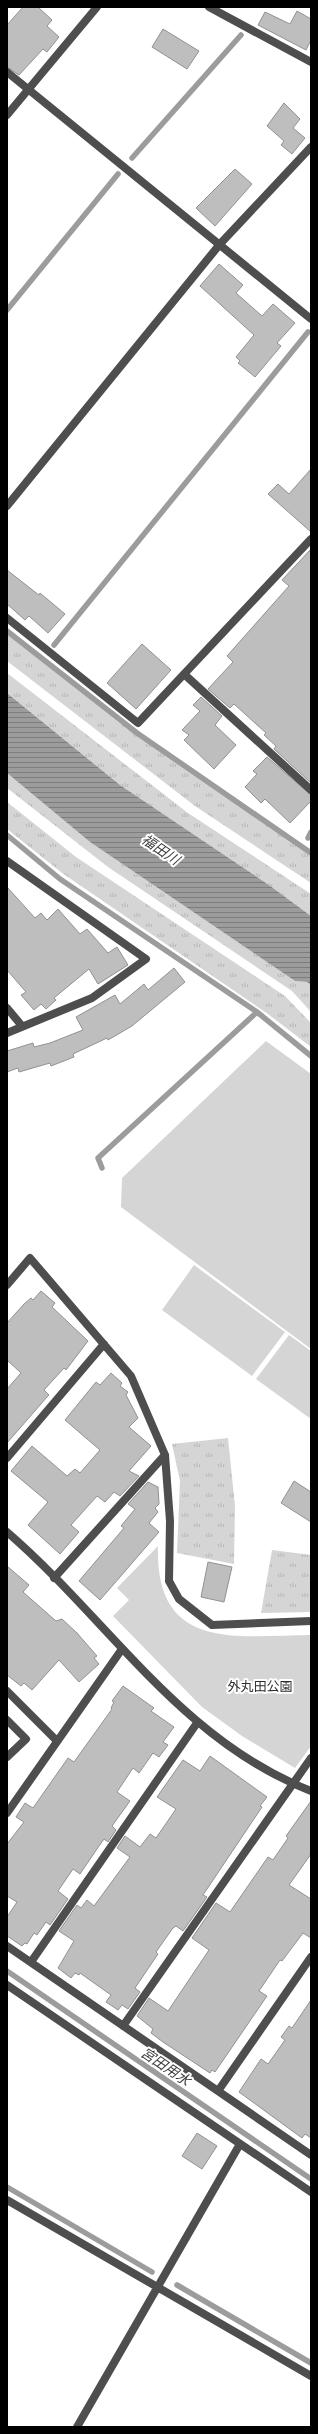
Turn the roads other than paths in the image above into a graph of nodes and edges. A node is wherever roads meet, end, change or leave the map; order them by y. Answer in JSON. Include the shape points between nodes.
{"nodes":[{"id":1,"x":96,"y":7,"type":"edge"},
{"id":2,"x":209,"y":7,"type":"edge"},
{"id":3,"x":311,"y":62,"type":"edge"},
{"id":4,"x":7,"y":72,"type":"edge"},
{"id":5,"x":29,"y":89,"type":"junction"},
{"id":6,"x":7,"y":115,"type":"edge"},
{"id":7,"x":311,"y":147,"type":"edge"},
{"id":8,"x":220,"y":244,"type":"junction"},
{"id":9,"x":311,"y":319,"type":"edge"},
{"id":10,"x":7,"y":506,"type":"edge"},
{"id":11,"x":311,"y":539,"type":"edge"},
{"id":12,"x":7,"y":618,"type":"edge"},
{"id":13,"x":184,"y":674,"type":"junction"},
{"id":14,"x":311,"y":790,"type":"edge"},
{"id":15,"x":7,"y":861,"type":"edge"},
{"id":16,"x":7,"y":1008,"type":"edge"},
{"id":17,"x":22,"y":1026,"type":"junction"},
{"id":18,"x":7,"y":1033,"type":"edge"},
{"id":19,"x":7,"y":1270,"type":"edge"},
{"id":20,"x":14,"y":1276,"type":"junction"},
{"id":21,"x":7,"y":1284,"type":"edge"},
{"id":22,"x":104,"y":1344,"type":"junction"},
{"id":23,"x":165,"y":1455,"type":"junction"},
{"id":24,"x":7,"y":1458,"type":"edge"},
{"id":25,"x":7,"y":1532,"type":"edge"},
{"id":26,"x":54,"y":1578,"type":"junction"},
{"id":27,"x":311,"y":1621,"type":"edge"},
{"id":28,"x":122,"y":1649,"type":"junction"},
{"id":29,"x":7,"y":1691,"type":"edge"},
{"id":30,"x":7,"y":1720,"type":"edge"},
{"id":31,"x":197,"y":1723,"type":"junction"},
{"id":32,"x":57,"y":1741,"type":"junction"},
{"id":33,"x":7,"y":1757,"type":"edge"},
{"id":34,"x":311,"y":1758,"type":"edge"},
{"id":35,"x":293,"y":1784,"type":"junction"},
{"id":36,"x":311,"y":1791,"type":"edge"},
{"id":37,"x":7,"y":1813,"type":"edge"},
{"id":38,"x":7,"y":1946,"type":"edge"},
{"id":39,"x":311,"y":1957,"type":"edge"},
{"id":40,"x":31,"y":1962,"type":"junction"},
{"id":41,"x":7,"y":1985,"type":"edge"},
{"id":42,"x":123,"y":2026,"type":"junction"},
{"id":43,"x":218,"y":2092,"type":"junction"},
{"id":44,"x":240,"y":2144,"type":"junction"},
{"id":45,"x":311,"y":2155,"type":"edge"},
{"id":46,"x":311,"y":2192,"type":"edge"},
{"id":47,"x":7,"y":2200,"type":"edge"},
{"id":48,"x":158,"y":2287,"type":"junction"},
{"id":49,"x":311,"y":2376,"type":"edge"},
{"id":50,"x":77,"y":2427,"type":"edge"}],
"edges":[{"from":1,"to":5,"type":"street"},
{"from":2,"to":3,"type":"street"},
{"from":4,"to":5,"type":"street"},
{"from":5,"to":6,"type":"street"},
{"from":5,"to":8,"type":"street"},
{"from":7,"to":8,"type":"street"},
{"from":8,"to":9,"type":"street"},
{"from":8,"to":10,"type":"street"},
{"from":11,"to":13,"type":"street"},
{"from":12,"to":13,"type":"street","via":[[138,723]]},
{"from":13,"to":14,"type":"street"},
{"from":15,"to":17,"type":"street","via":[[146,959],[92,998]]},
{"from":16,"to":17,"type":"street"},
{"from":17,"to":18,"type":"street"},
{"from":19,"to":20,"type":"street"},
{"from":20,"to":21,"type":"street"},
{"from":20,"to":22,"type":"street","via":[[30,1258]]},
{"from":22,"to":23,"type":"street","via":[[131,1376]]},
{"from":22,"to":24,"type":"street"},
{"from":23,"to":26,"type":"street"},
{"from":23,"to":27,"type":"street","via":[[170,1521],[169,1581],[179,1598],[212,1625]]},
{"from":25,"to":26,"type":"street"},
{"from":26,"to":28,"type":"street"},
{"from":28,"to":31,"type":"street"},
{"from":28,"to":32,"type":"street"},
{"from":29,"to":32,"type":"street"},
{"from":30,"to":33,"type":"street","via":[[26,1739]]},
{"from":31,"to":35,"type":"street","via":[[237,1752]]},
{"from":31,"to":40,"type":"street"},
{"from":32,"to":37,"type":"street"},
{"from":34,"to":35,"type":"street"},
{"from":35,"to":36,"type":"street"},
{"from":35,"to":42,"type":"street"},
{"from":38,"to":40,"type":"street"},
{"from":39,"to":43,"type":"street"},
{"from":40,"to":42,"type":"street"},
{"from":41,"to":44,"type":"street"},
{"from":42,"to":43,"type":"street"},
{"from":43,"to":45,"type":"street"},
{"from":44,"to":46,"type":"street"},
{"from":44,"to":48,"type":"street"},
{"from":47,"to":48,"type":"street"},
{"from":48,"to":49,"type":"street"},
{"from":48,"to":50,"type":"street"}]}
